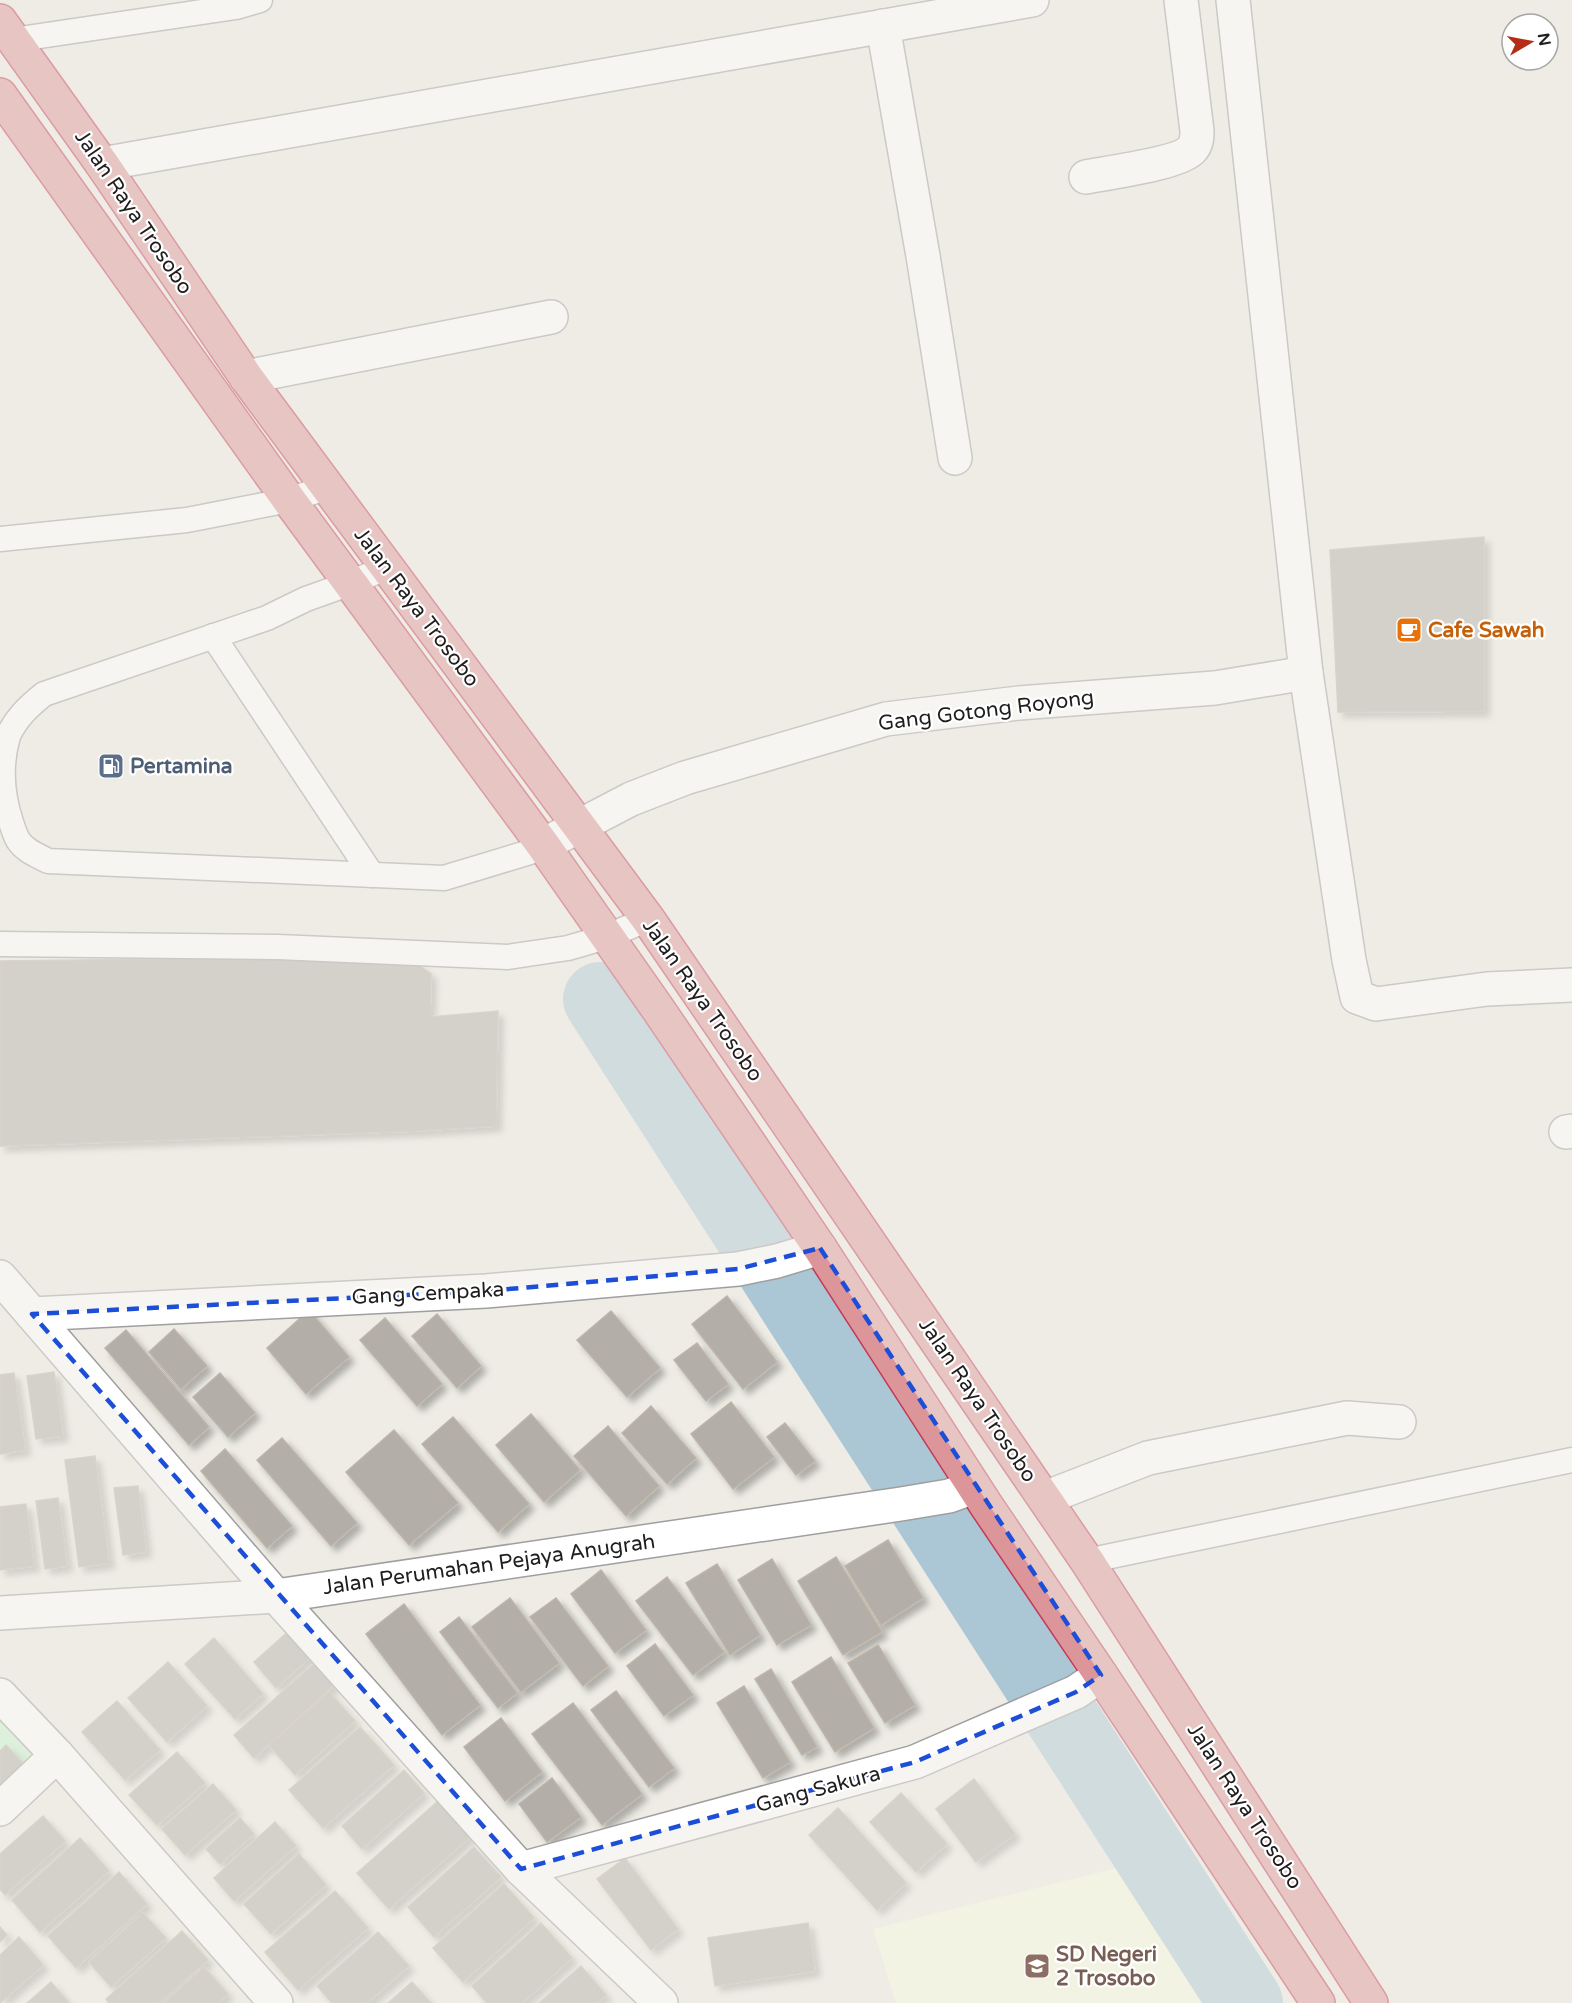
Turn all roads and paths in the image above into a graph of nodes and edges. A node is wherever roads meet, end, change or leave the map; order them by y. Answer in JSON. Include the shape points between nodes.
{"nodes":[{"id":1,"x":260,"y":0,"type":"edge"},
{"id":2,"x":1032,"y":0,"type":"edge"},
{"id":3,"x":1181,"y":0,"type":"edge"},
{"id":4,"x":1233,"y":0,"type":"edge"},
{"id":5,"x":883,"y":26,"type":"junction"},
{"id":6,"x":6,"y":30,"type":"edge"},
{"id":7,"x":0,"y":94,"type":"edge"},
{"id":8,"x":102,"y":164,"type":"junction"},
{"id":9,"x":1086,"y":177,"type":"dead end"},
{"id":10,"x":551,"y":316,"type":"dead end"},
{"id":11,"x":246,"y":376,"type":"junction"},
{"id":12,"x":955,"y":458,"type":"dead end"},
{"id":13,"x":328,"y":487,"type":"junction"},
{"id":14,"x":289,"y":500,"type":"junction"},
{"id":15,"x":0,"y":539,"type":"edge"},
{"id":16,"x":387,"y":567,"type":"junction"},
{"id":17,"x":351,"y":583,"type":"junction"},
{"id":18,"x":213,"y":636,"type":"junction"},
{"id":19,"x":1306,"y":673,"type":"junction"},
{"id":20,"x":580,"y":826,"type":"junction"},
{"id":21,"x":543,"y":845,"type":"junction"},
{"id":22,"x":372,"y":875,"type":"junction"},
{"id":23,"x":648,"y":918,"type":"junction"},
{"id":24,"x":606,"y":937,"type":"junction"},
{"id":25,"x":0,"y":944,"type":"edge"},
{"id":26,"x":1572,"y":985,"type":"edge"},
{"id":27,"x":811,"y":1251,"type":"junction"},
{"id":28,"x":0,"y":1277,"type":"edge"},
{"id":29,"x":32,"y":1314,"type":"junction"},
{"id":30,"x":1399,"y":1422,"type":"dead end"},
{"id":31,"x":1572,"y":1460,"type":"edge"},
{"id":32,"x":961,"y":1492,"type":"junction"},
{"id":33,"x":1045,"y":1498,"type":"junction"},
{"id":34,"x":1088,"y":1561,"type":"junction"},
{"id":35,"x":276,"y":1596,"type":"junction"},
{"id":36,"x":0,"y":1613,"type":"edge"},
{"id":37,"x":1089,"y":1683,"type":"junction"},
{"id":38,"x":0,"y":1695,"type":"edge"},
{"id":39,"x":57,"y":1755,"type":"junction"},
{"id":40,"x":0,"y":1809,"type":"edge"},
{"id":41,"x":521,"y":1869,"type":"junction"},
{"id":42,"x":276,"y":2003,"type":"edge"},
{"id":43,"x":661,"y":2003,"type":"edge"},
{"id":44,"x":1318,"y":2003,"type":"edge"},
{"id":45,"x":1371,"y":2003,"type":"edge"}],
"edges":[{"from":1,"to":6,"type":"lane","via":[[236,7]]},
{"from":2,"to":5,"type":"street"},
{"from":3,"to":9,"type":"street","via":[[1197,140],[1186,154],[1165,162]]},
{"from":4,"to":19,"type":"street"},
{"from":5,"to":8,"type":"street"},
{"from":5,"to":12,"type":"street"},
{"from":6,"to":8,"type":"highway","name":"Jalan Raya Trosobo"},
{"from":7,"to":14,"type":"highway","name":"Jalan Raya Trosobo"},
{"from":8,"to":11,"type":"highway","name":"Jalan Raya Trosobo"},
{"from":10,"to":11,"type":"street"},
{"from":11,"to":13,"type":"highway","name":"Jalan Raya Trosobo"},
{"from":13,"to":14,"type":"lane"},
{"from":13,"to":16,"type":"highway","name":"Jalan Raya Trosobo"},
{"from":14,"to":15,"type":"lane","via":[[187,520]]},
{"from":14,"to":17,"type":"highway","name":"Jalan Raya Trosobo"},
{"from":16,"to":17,"type":"lane"},
{"from":16,"to":20,"type":"highway","name":"Jalan Raya Trosobo"},
{"from":17,"to":18,"type":"lane"},
{"from":17,"to":21,"type":"highway","name":"Jalan Raya Trosobo"},
{"from":18,"to":22,"type":"lane"},
{"from":18,"to":22,"type":"lane","via":[[44,694],[27,708],[15,723],[3,754],[1,776],[17,839],[48,861]]},
{"from":19,"to":20,"type":"street","name":"Gang Gotong Royong","via":[[1215,688],[1019,703],[886,719],[686,778],[632,799]]},
{"from":19,"to":26,"type":"street","via":[[1357,997],[1376,1004],[1487,989]]},
{"from":20,"to":21,"type":"street","name":"Gang Gotong Royong"},
{"from":20,"to":23,"type":"highway","name":"Jalan Raya Trosobo"},
{"from":21,"to":22,"type":"lane","via":[[444,878]]},
{"from":21,"to":24,"type":"highway","name":"Jalan Raya Trosobo"},
{"from":23,"to":24,"type":"lane"},
{"from":23,"to":33,"type":"highway","name":"Jalan Raya Trosobo"},
{"from":24,"to":25,"type":"lane","via":[[568,948],[508,957],[278,947]]},
{"from":24,"to":27,"type":"highway","name":"Jalan Raya Trosobo","via":[[658,1009]]},
{"from":27,"to":29,"type":"street","name":"Gang Cempaka","via":[[744,1268],[486,1291]]},
{"from":27,"to":32,"type":"highway","name":"Jalan Raya Trosobo","via":[[936,1425]]},
{"from":28,"to":29,"type":"street"},
{"from":29,"to":35,"type":"street"},
{"from":30,"to":33,"type":"street","via":[[1347,1418],[1148,1458]]},
{"from":31,"to":34,"type":"lane"},
{"from":32,"to":35,"type":"street","name":"Jalan Perumahan Pejaya Anugrah"},
{"from":32,"to":37,"type":"highway","name":"Jalan Raya Trosobo"},
{"from":33,"to":34,"type":"highway","name":"Jalan Raya Trosobo"},
{"from":34,"to":45,"type":"highway","name":"Jalan Raya Trosobo"},
{"from":35,"to":36,"type":"street","name":"Jalan Perumahan Pejaya Anugrah"},
{"from":35,"to":41,"type":"street"},
{"from":37,"to":41,"type":"street","name":"Gang Sakura","via":[[1033,1712],[915,1762]]},
{"from":37,"to":44,"type":"highway","name":"Jalan Raya Trosobo"},
{"from":38,"to":39,"type":"street"},
{"from":39,"to":40,"type":"street"},
{"from":39,"to":42,"type":"street"},
{"from":41,"to":43,"type":"street"}]}
